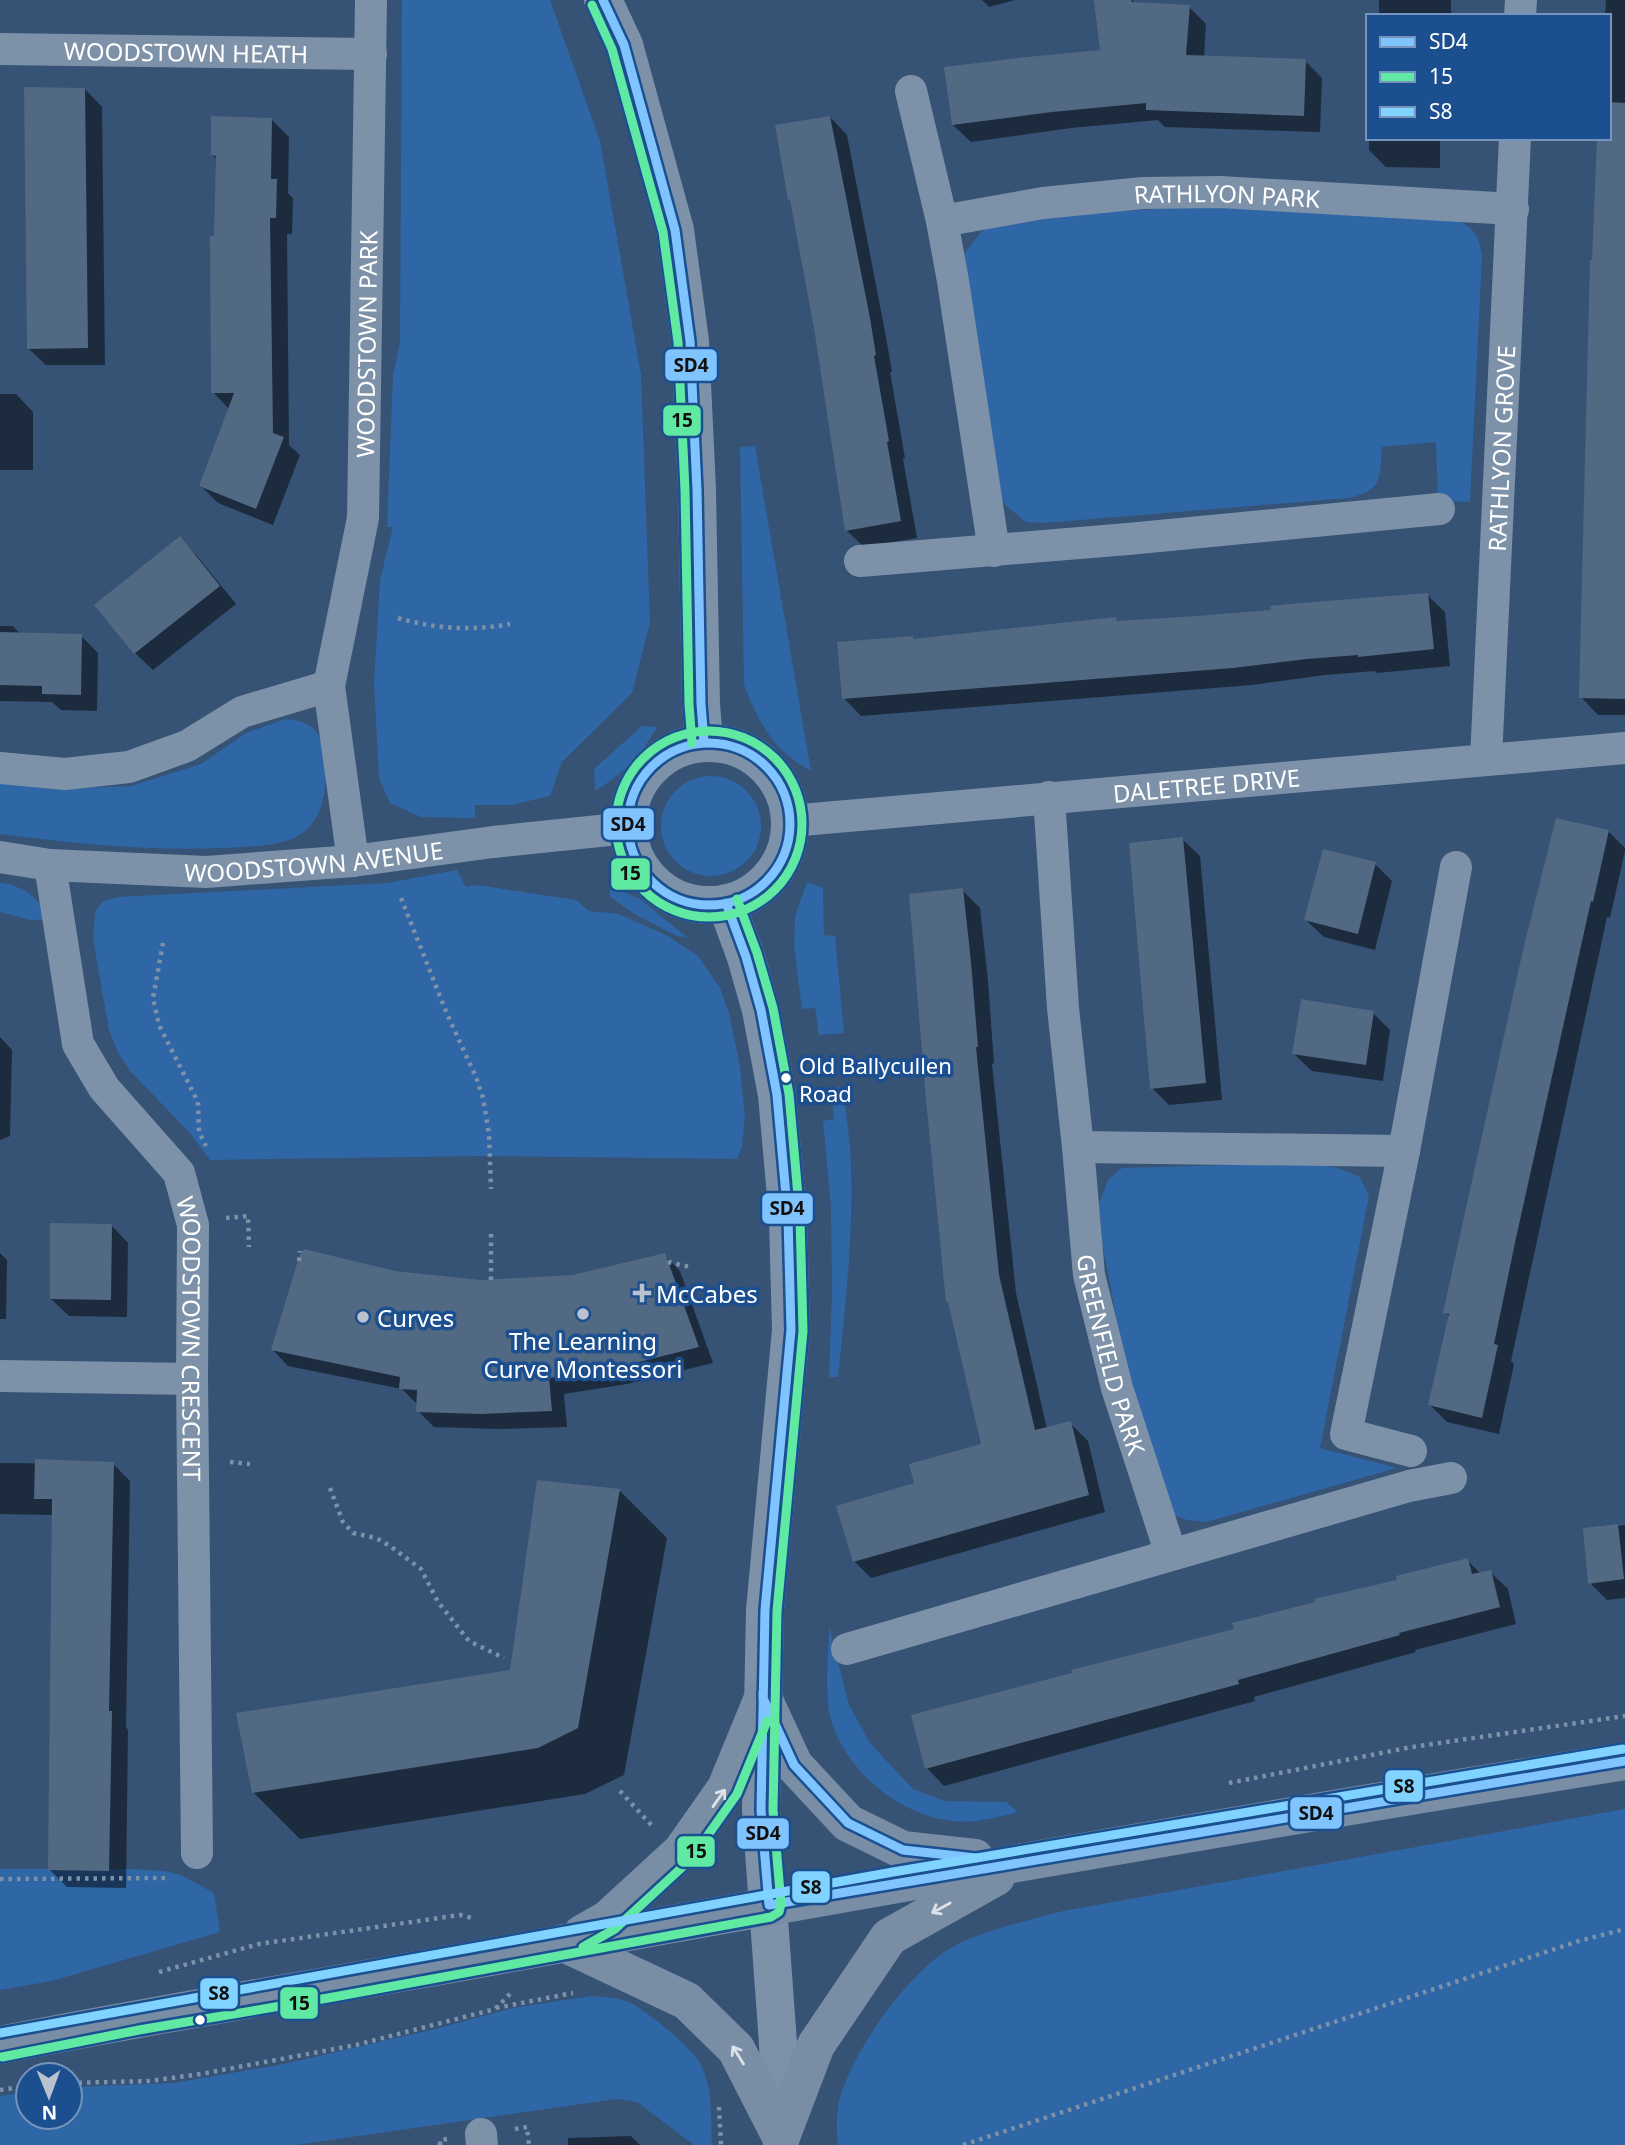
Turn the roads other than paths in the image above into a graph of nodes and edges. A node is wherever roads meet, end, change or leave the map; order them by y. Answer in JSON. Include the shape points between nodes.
{"nodes":[{"id":1,"x":371,"y":0,"type":"edge"},
{"id":2,"x":603,"y":0,"type":"edge"},
{"id":3,"x":0,"y":49,"type":"edge"},
{"id":4,"x":371,"y":54,"type":"junction"},
{"id":5,"x":911,"y":91,"type":"dead end"},
{"id":6,"x":1515,"y":140,"type":"edge"},
{"id":7,"x":1513,"y":209,"type":"junction"},
{"id":8,"x":942,"y":221,"type":"junction"},
{"id":9,"x":1439,"y":509,"type":"dead end"},
{"id":10,"x":994,"y":551,"type":"junction"},
{"id":11,"x":860,"y":561,"type":"dead end"},
{"id":12,"x":329,"y":686,"type":"junction"},
{"id":13,"x":704,"y":742,"type":"junction"},
{"id":14,"x":1625,"y":748,"type":"edge"},
{"id":15,"x":1486,"y":760,"type":"junction"},
{"id":16,"x":0,"y":768,"type":"edge"},
{"id":17,"x":1049,"y":797,"type":"junction"},
{"id":18,"x":790,"y":821,"type":"junction"},
{"id":19,"x":628,"y":828,"type":"junction"},
{"id":20,"x":0,"y":857,"type":"edge"},
{"id":21,"x":354,"y":861,"type":"junction"},
{"id":22,"x":50,"y":865,"type":"junction"},
{"id":23,"x":1456,"y":867,"type":"dead end"},
{"id":24,"x":726,"y":903,"type":"junction"},
{"id":25,"x":1078,"y":1147,"type":"junction"},
{"id":26,"x":1404,"y":1152,"type":"junction"},
{"id":27,"x":0,"y":1376,"type":"edge"},
{"id":28,"x":191,"y":1379,"type":"junction"},
{"id":29,"x":1411,"y":1451,"type":"dead end"},
{"id":30,"x":1451,"y":1478,"type":"dead end"},
{"id":31,"x":1171,"y":1554,"type":"junction"},
{"id":32,"x":847,"y":1649,"type":"dead end"},
{"id":33,"x":763,"y":1698,"type":"junction"},
{"id":34,"x":1625,"y":1761,"type":"edge"},
{"id":35,"x":197,"y":1853,"type":"dead end"},
{"id":36,"x":1022,"y":1863,"type":"junction"},
{"id":37,"x":769,"y":1905,"type":"junction"},
{"id":38,"x":564,"y":1943,"type":"junction"},
{"id":39,"x":0,"y":2045,"type":"edge"},
{"id":40,"x":782,"y":2141,"type":"edge"}],
"edges":[{"from":1,"to":4,"type":"street","name":"WOODSTOWN PARK"},
{"from":2,"to":13,"type":"street","via":[[624,45],[677,244],[690,341]]},
{"from":3,"to":4,"type":"street","name":"WOODSTOWN HEATH"},
{"from":4,"to":12,"type":"street","name":"WOODSTOWN PARK","via":[[363,518]]},
{"from":5,"to":8,"type":"street"},
{"from":6,"to":7,"type":"street","name":"RATHLYON GROVE"},
{"from":7,"to":8,"type":"street","name":"RATHLYON PARK","via":[[1220,192],[1143,193],[1043,203]]},
{"from":7,"to":15,"type":"street","name":"RATHLYON GROVE"},
{"from":8,"to":10,"type":"street"},
{"from":9,"to":10,"type":"street"},
{"from":10,"to":11,"type":"street"},
{"from":12,"to":16,"type":"street","via":[[242,712],[187,746],[129,767],[65,774]]},
{"from":12,"to":21,"type":"street","name":"WOODSTOWN PARK"},
{"from":13,"to":18,"type":"street","via":[[750,753],[768,768],[782,787]]},
{"from":13,"to":19,"type":"street","via":[[679,747],[657,760],[640,780],[630,803]]},
{"from":14,"to":15,"type":"street","name":"DALETREE DRIVE"},
{"from":15,"to":17,"type":"street","name":"DALETREE DRIVE"},
{"from":17,"to":18,"type":"street","name":"DALETREE DRIVE"},
{"from":17,"to":25,"type":"street","name":"GREENFIELD PARK","via":[[1062,1008]]},
{"from":18,"to":24,"type":"street","via":[[783,858],[769,879]]},
{"from":19,"to":21,"type":"street","name":"WOODSTOWN AVENUE"},
{"from":19,"to":24,"type":"street","via":[[634,856],[649,879],[671,896],[698,904]]},
{"from":20,"to":22,"type":"street","name":"WOODSTOWN AVENUE"},
{"from":21,"to":22,"type":"street","name":"WOODSTOWN AVENUE","via":[[206,872]]},
{"from":22,"to":28,"type":"street","name":"WOODSTOWN CRESCENT","via":[[78,1044],[104,1088],[179,1173],[193,1225]]},
{"from":23,"to":26,"type":"street"},
{"from":24,"to":33,"type":"street","via":[[761,1010],[777,1095],[788,1218],[791,1330],[765,1610]]},
{"from":25,"to":26,"type":"street"},
{"from":25,"to":31,"type":"street","name":"GREENFIELD PARK","via":[[1089,1275],[1117,1388]]},
{"from":26,"to":29,"type":"street","via":[[1346,1434]]},
{"from":27,"to":28,"type":"street"},
{"from":28,"to":35,"type":"street","name":"WOODSTOWN CRESCENT"},
{"from":30,"to":31,"type":"street"},
{"from":31,"to":32,"type":"street"},
{"from":33,"to":36,"type":"main road","via":[[793,1765],[848,1824],[903,1850]]},
{"from":33,"to":37,"type":"street","via":[[761,1810]]},
{"from":38,"to":33,"type":"main road","one_way":true,"via":[[608,1919],[682,1852],[726,1788]]},
{"from":34,"to":36,"type":"main road"},
{"from":36,"to":37,"type":"main road"},
{"from":36,"to":40,"type":"main road","one_way":true,"via":[[889,1937],[816,2045]]},
{"from":37,"to":38,"type":"main road"},
{"from":37,"to":40,"type":"street"},
{"from":38,"to":39,"type":"main road"},
{"from":40,"to":38,"type":"main road","one_way":true,"via":[[736,2049],[687,2001]]}]}
